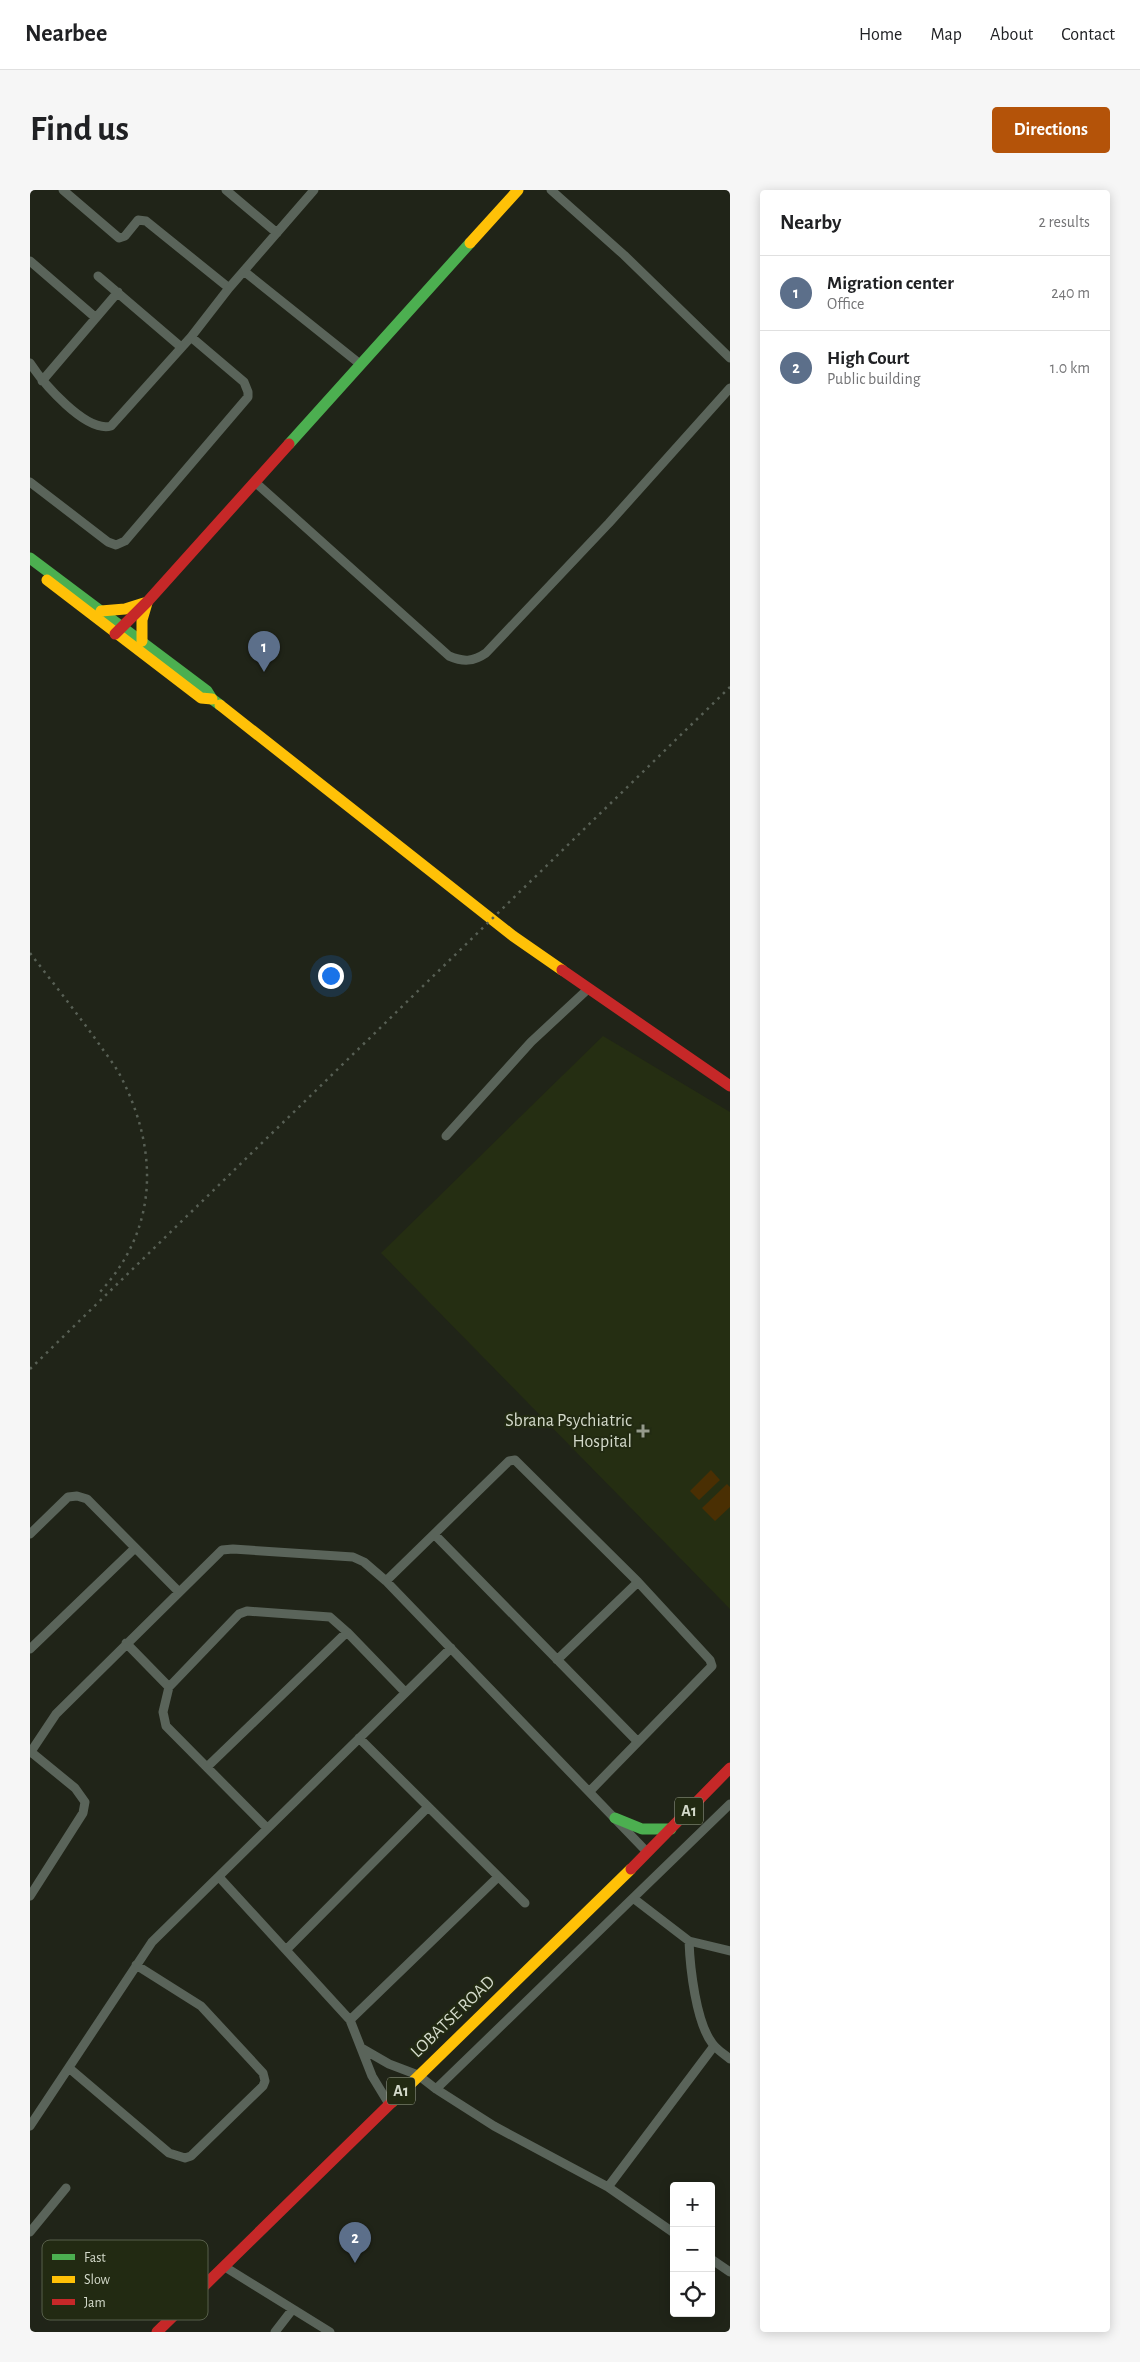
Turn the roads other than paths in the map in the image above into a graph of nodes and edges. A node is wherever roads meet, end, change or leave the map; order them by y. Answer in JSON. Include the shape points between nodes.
{"nodes":[{"id":1,"x":63,"y":190,"type":"edge"},
{"id":2,"x":226,"y":190,"type":"edge"},
{"id":3,"x":314,"y":190,"type":"edge"},
{"id":4,"x":518,"y":190,"type":"edge"},
{"id":5,"x":551,"y":190,"type":"edge"},
{"id":6,"x":278,"y":233,"type":"junction"},
{"id":7,"x":30,"y":260,"type":"edge"},
{"id":8,"x":244,"y":272,"type":"junction"},
{"id":9,"x":98,"y":276,"type":"dead end"},
{"id":10,"x":229,"y":288,"type":"junction"},
{"id":11,"x":118,"y":292,"type":"junction"},
{"id":12,"x":96,"y":318,"type":"junction"},
{"id":13,"x":191,"y":337,"type":"junction"},
{"id":14,"x":181,"y":347,"type":"junction"},
{"id":15,"x":730,"y":358,"type":"edge"},
{"id":16,"x":30,"y":363,"type":"edge"},
{"id":17,"x":360,"y":364,"type":"junction"},
{"id":18,"x":42,"y":381,"type":"junction"},
{"id":19,"x":730,"y":388,"type":"edge"},
{"id":20,"x":30,"y":482,"type":"edge"},
{"id":21,"x":254,"y":482,"type":"junction"},
{"id":22,"x":30,"y":558,"type":"edge"},
{"id":23,"x":30,"y":566,"type":"edge"},
{"id":24,"x":148,"y":601,"type":"junction"},
{"id":25,"x":101,"y":611,"type":"junction"},
{"id":26,"x":119,"y":630,"type":"junction"},
{"id":27,"x":142,"y":641,"type":"junction"},
{"id":28,"x":212,"y":699,"type":"junction"},
{"id":29,"x":588,"y":989,"type":"junction"},
{"id":30,"x":730,"y":1086,"type":"edge"},
{"id":31,"x":446,"y":1136,"type":"dead end"},
{"id":32,"x":30,"y":1534,"type":"edge"},
{"id":33,"x":435,"y":1534,"type":"junction"},
{"id":34,"x":134,"y":1548,"type":"junction"},
{"id":35,"x":386,"y":1581,"type":"junction"},
{"id":36,"x":638,"y":1582,"type":"junction"},
{"id":37,"x":179,"y":1592,"type":"junction"},
{"id":38,"x":347,"y":1632,"type":"junction"},
{"id":39,"x":126,"y":1644,"type":"junction"},
{"id":40,"x":451,"y":1648,"type":"junction"},
{"id":41,"x":30,"y":1650,"type":"edge"},
{"id":42,"x":557,"y":1660,"type":"junction"},
{"id":43,"x":169,"y":1687,"type":"junction"},
{"id":44,"x":405,"y":1692,"type":"junction"},
{"id":45,"x":359,"y":1738,"type":"junction"},
{"id":46,"x":637,"y":1741,"type":"junction"},
{"id":47,"x":30,"y":1752,"type":"edge"},
{"id":48,"x":207,"y":1767,"type":"junction"},
{"id":49,"x":730,"y":1768,"type":"edge"},
{"id":50,"x":590,"y":1791,"type":"junction"},
{"id":51,"x":730,"y":1804,"type":"edge"},
{"id":52,"x":428,"y":1807,"type":"junction"},
{"id":53,"x":615,"y":1818,"type":"junction"},
{"id":54,"x":267,"y":1828,"type":"junction"},
{"id":55,"x":671,"y":1830,"type":"junction"},
{"id":56,"x":647,"y":1852,"type":"junction"},
{"id":57,"x":219,"y":1877,"type":"junction"},
{"id":58,"x":498,"y":1877,"type":"junction"},
{"id":59,"x":30,"y":1896,"type":"edge"},
{"id":60,"x":633,"y":1898,"type":"junction"},
{"id":61,"x":525,"y":1903,"type":"dead end"},
{"id":62,"x":689,"y":1941,"type":"junction"},
{"id":63,"x":287,"y":1949,"type":"junction"},
{"id":64,"x":730,"y":1951,"type":"edge"},
{"id":65,"x":136,"y":1965,"type":"junction"},
{"id":66,"x":350,"y":2020,"type":"junction"},
{"id":67,"x":714,"y":2046,"type":"junction"},
{"id":68,"x":363,"y":2049,"type":"junction"},
{"id":69,"x":730,"y":2059,"type":"edge"},
{"id":70,"x":69,"y":2068,"type":"junction"},
{"id":71,"x":418,"y":2075,"type":"junction"},
{"id":72,"x":436,"y":2089,"type":"junction"},
{"id":73,"x":389,"y":2104,"type":"junction"},
{"id":74,"x":30,"y":2126,"type":"edge"},
{"id":75,"x":608,"y":2186,"type":"junction"},
{"id":76,"x":66,"y":2188,"type":"dead end"},
{"id":77,"x":670,"y":2230,"type":"edge"},
{"id":78,"x":30,"y":2232,"type":"edge"},
{"id":79,"x":715,"y":2262,"type":"edge"},
{"id":80,"x":225,"y":2267,"type":"junction"},
{"id":81,"x":730,"y":2272,"type":"edge"},
{"id":82,"x":208,"y":2283,"type":"edge"},
{"id":83,"x":292,"y":2310,"type":"junction"},
{"id":84,"x":170,"y":2320,"type":"edge"},
{"id":85,"x":157,"y":2332,"type":"edge"},
{"id":86,"x":275,"y":2332,"type":"edge"},
{"id":87,"x":330,"y":2332,"type":"edge"}],
"edges":[{"from":1,"to":10,"type":"street","via":[[120,238],[138,220],[146,221]]},
{"from":2,"to":6,"type":"street"},
{"from":3,"to":6,"type":"street"},
{"from":4,"to":17,"type":"main road"},
{"from":5,"to":15,"type":"street","via":[[624,255]]},
{"from":6,"to":8,"type":"street"},
{"from":7,"to":12,"type":"street"},
{"from":8,"to":10,"type":"street"},
{"from":8,"to":17,"type":"street"},
{"from":9,"to":11,"type":"street"},
{"from":10,"to":13,"type":"street"},
{"from":11,"to":12,"type":"street"},
{"from":11,"to":14,"type":"street"},
{"from":12,"to":18,"type":"street"},
{"from":13,"to":14,"type":"street"},
{"from":13,"to":20,"type":"street","via":[[244,382],[248,396],[125,541],[116,545],[108,542]]},
{"from":14,"to":18,"type":"street","via":[[117,422],[105,428],[86,419]]},
{"from":16,"to":18,"type":"street"},
{"from":17,"to":21,"type":"main road"},
{"from":19,"to":21,"type":"street","via":[[486,653],[468,661],[449,656]]},
{"from":21,"to":24,"type":"main road"},
{"from":22,"to":25,"type":"main road"},
{"from":23,"to":26,"type":"main road"},
{"from":24,"to":25,"type":"main road","via":[[125,609]]},
{"from":24,"to":26,"type":"main road"},
{"from":24,"to":27,"type":"main road","via":[[142,620]]},
{"from":25,"to":26,"type":"main road"},
{"from":26,"to":27,"type":"main road"},
{"from":26,"to":28,"type":"main road","via":[[201,698]]},
{"from":27,"to":28,"type":"main road","via":[[207,691]]},
{"from":28,"to":29,"type":"main road","via":[[512,936]]},
{"from":29,"to":30,"type":"main road"},
{"from":29,"to":31,"type":"street","via":[[531,1042]]},
{"from":32,"to":34,"type":"street","via":[[68,1497],[77,1496],[87,1498]]},
{"from":33,"to":35,"type":"street"},
{"from":33,"to":36,"type":"street","via":[[509,1461],[515,1460]]},
{"from":33,"to":42,"type":"street"},
{"from":34,"to":37,"type":"street"},
{"from":34,"to":41,"type":"street"},
{"from":35,"to":37,"type":"street","via":[[353,1557],[228,1548]]},
{"from":35,"to":40,"type":"street"},
{"from":36,"to":42,"type":"street"},
{"from":36,"to":46,"type":"street","via":[[712,1664]]},
{"from":37,"to":39,"type":"street"},
{"from":38,"to":43,"type":"street","via":[[325,1616],[243,1612]]},
{"from":38,"to":44,"type":"street"},
{"from":38,"to":48,"type":"street"},
{"from":39,"to":43,"type":"street"},
{"from":39,"to":47,"type":"street","via":[[56,1714]]},
{"from":40,"to":44,"type":"street"},
{"from":40,"to":50,"type":"street"},
{"from":42,"to":46,"type":"street"},
{"from":43,"to":48,"type":"street","via":[[163,1712],[164,1724]]},
{"from":44,"to":45,"type":"street"},
{"from":45,"to":52,"type":"street"},
{"from":45,"to":54,"type":"street"},
{"from":46,"to":50,"type":"street"},
{"from":47,"to":59,"type":"street","via":[[75,1788],[85,1802],[84,1813]]},
{"from":48,"to":54,"type":"street"},
{"from":49,"to":55,"type":"main road","name":"LOBATSE ROAD","number":"A1"},
{"from":50,"to":53,"type":"street"},
{"from":51,"to":60,"type":"street"},
{"from":52,"to":58,"type":"street"},
{"from":52,"to":63,"type":"street"},
{"from":53,"to":55,"type":"main road","via":[[648,1831]]},
{"from":53,"to":56,"type":"street"},
{"from":54,"to":57,"type":"street"},
{"from":55,"to":56,"type":"main road","name":"LOBATSE ROAD","number":"A1"},
{"from":56,"to":71,"type":"main road","name":"LOBATSE ROAD","number":"A1"},
{"from":57,"to":63,"type":"street"},
{"from":57,"to":65,"type":"street","via":[[152,1942]]},
{"from":58,"to":61,"type":"street"},
{"from":58,"to":66,"type":"street"},
{"from":60,"to":62,"type":"street"},
{"from":60,"to":72,"type":"street"},
{"from":62,"to":64,"type":"street"},
{"from":62,"to":67,"type":"street","via":[[690,1969],[703,2024]]},
{"from":63,"to":66,"type":"street"},
{"from":65,"to":70,"type":"street"},
{"from":65,"to":70,"type":"street","via":[[206,2010],[263,2073],[263,2086],[191,2156],[185,2158],[169,2153]]},
{"from":66,"to":68,"type":"street"},
{"from":67,"to":69,"type":"street"},
{"from":67,"to":75,"type":"street"},
{"from":68,"to":71,"type":"street"},
{"from":68,"to":73,"type":"street","via":[[376,2084]]},
{"from":70,"to":74,"type":"street"},
{"from":71,"to":72,"type":"street"},
{"from":71,"to":73,"type":"main road","name":"LOBATSE ROAD","number":"A1"},
{"from":72,"to":75,"type":"street","via":[[494,2126]]},
{"from":73,"to":80,"type":"main road","name":"LOBATSE ROAD","number":"A1"},
{"from":75,"to":77,"type":"street"},
{"from":76,"to":78,"type":"street"},
{"from":79,"to":81,"type":"street"},
{"from":80,"to":82,"type":"main road","name":"LOBATSE ROAD","number":"A1"},
{"from":80,"to":83,"type":"street"},
{"from":83,"to":86,"type":"street"},
{"from":83,"to":87,"type":"street"},
{"from":84,"to":85,"type":"main road","name":"LOBATSE ROAD","number":"A1"}]}
